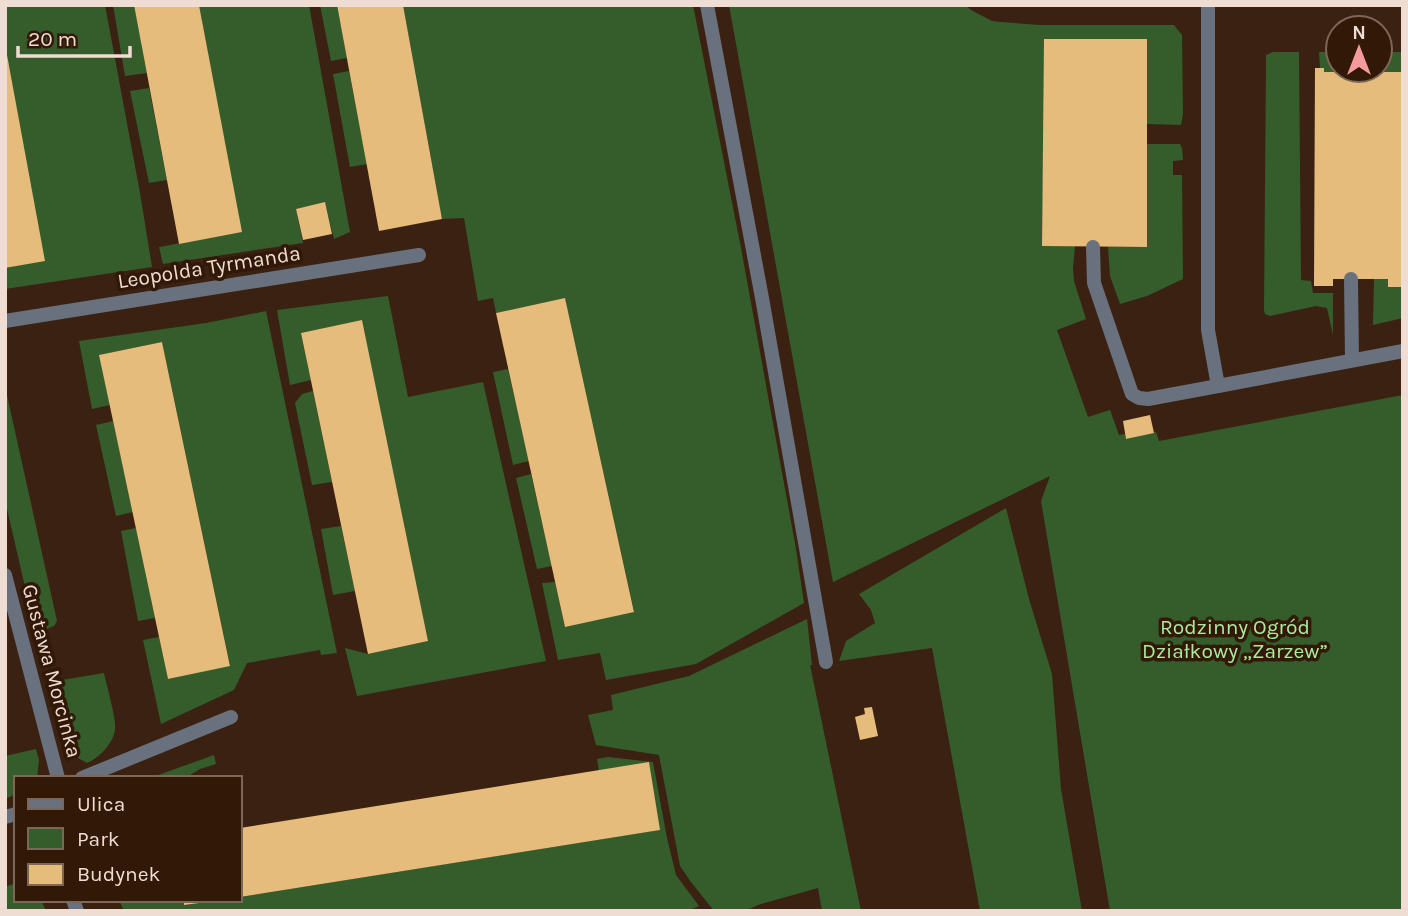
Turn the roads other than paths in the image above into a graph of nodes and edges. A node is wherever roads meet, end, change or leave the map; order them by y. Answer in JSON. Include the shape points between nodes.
{"nodes":[{"id":1,"x":707,"y":5,"type":"edge"},
{"id":2,"x":1208,"y":5,"type":"edge"},
{"id":3,"x":1093,"y":247,"type":"dead end"},
{"id":4,"x":419,"y":255,"type":"dead end"},
{"id":5,"x":1351,"y":279,"type":"dead end"},
{"id":6,"x":5,"y":321,"type":"edge"},
{"id":7,"x":1403,"y":351,"type":"edge"},
{"id":8,"x":1352,"y":360,"type":"junction"},
{"id":9,"x":1218,"y":386,"type":"junction"},
{"id":10,"x":5,"y":575,"type":"edge"},
{"id":11,"x":826,"y":662,"type":"dead end"},
{"id":12,"x":231,"y":717,"type":"dead end"},
{"id":13,"x":57,"y":776,"type":"edge"},
{"id":14,"x":87,"y":776,"type":"edge"}],
"edges":[{"from":1,"to":11,"type":"street"},
{"from":2,"to":9,"type":"street","via":[[1208,330]]},
{"from":3,"to":9,"type":"street","via":[[1094,283],[1132,394],[1148,399]]},
{"from":4,"to":6,"type":"street","name":"Leopolda Tyrmanda"},
{"from":5,"to":8,"type":"street"},
{"from":7,"to":8,"type":"street"},
{"from":8,"to":9,"type":"street"},
{"from":10,"to":13,"type":"street","name":"Gustawa Morcinka"},
{"from":12,"to":14,"type":"street"}]}
